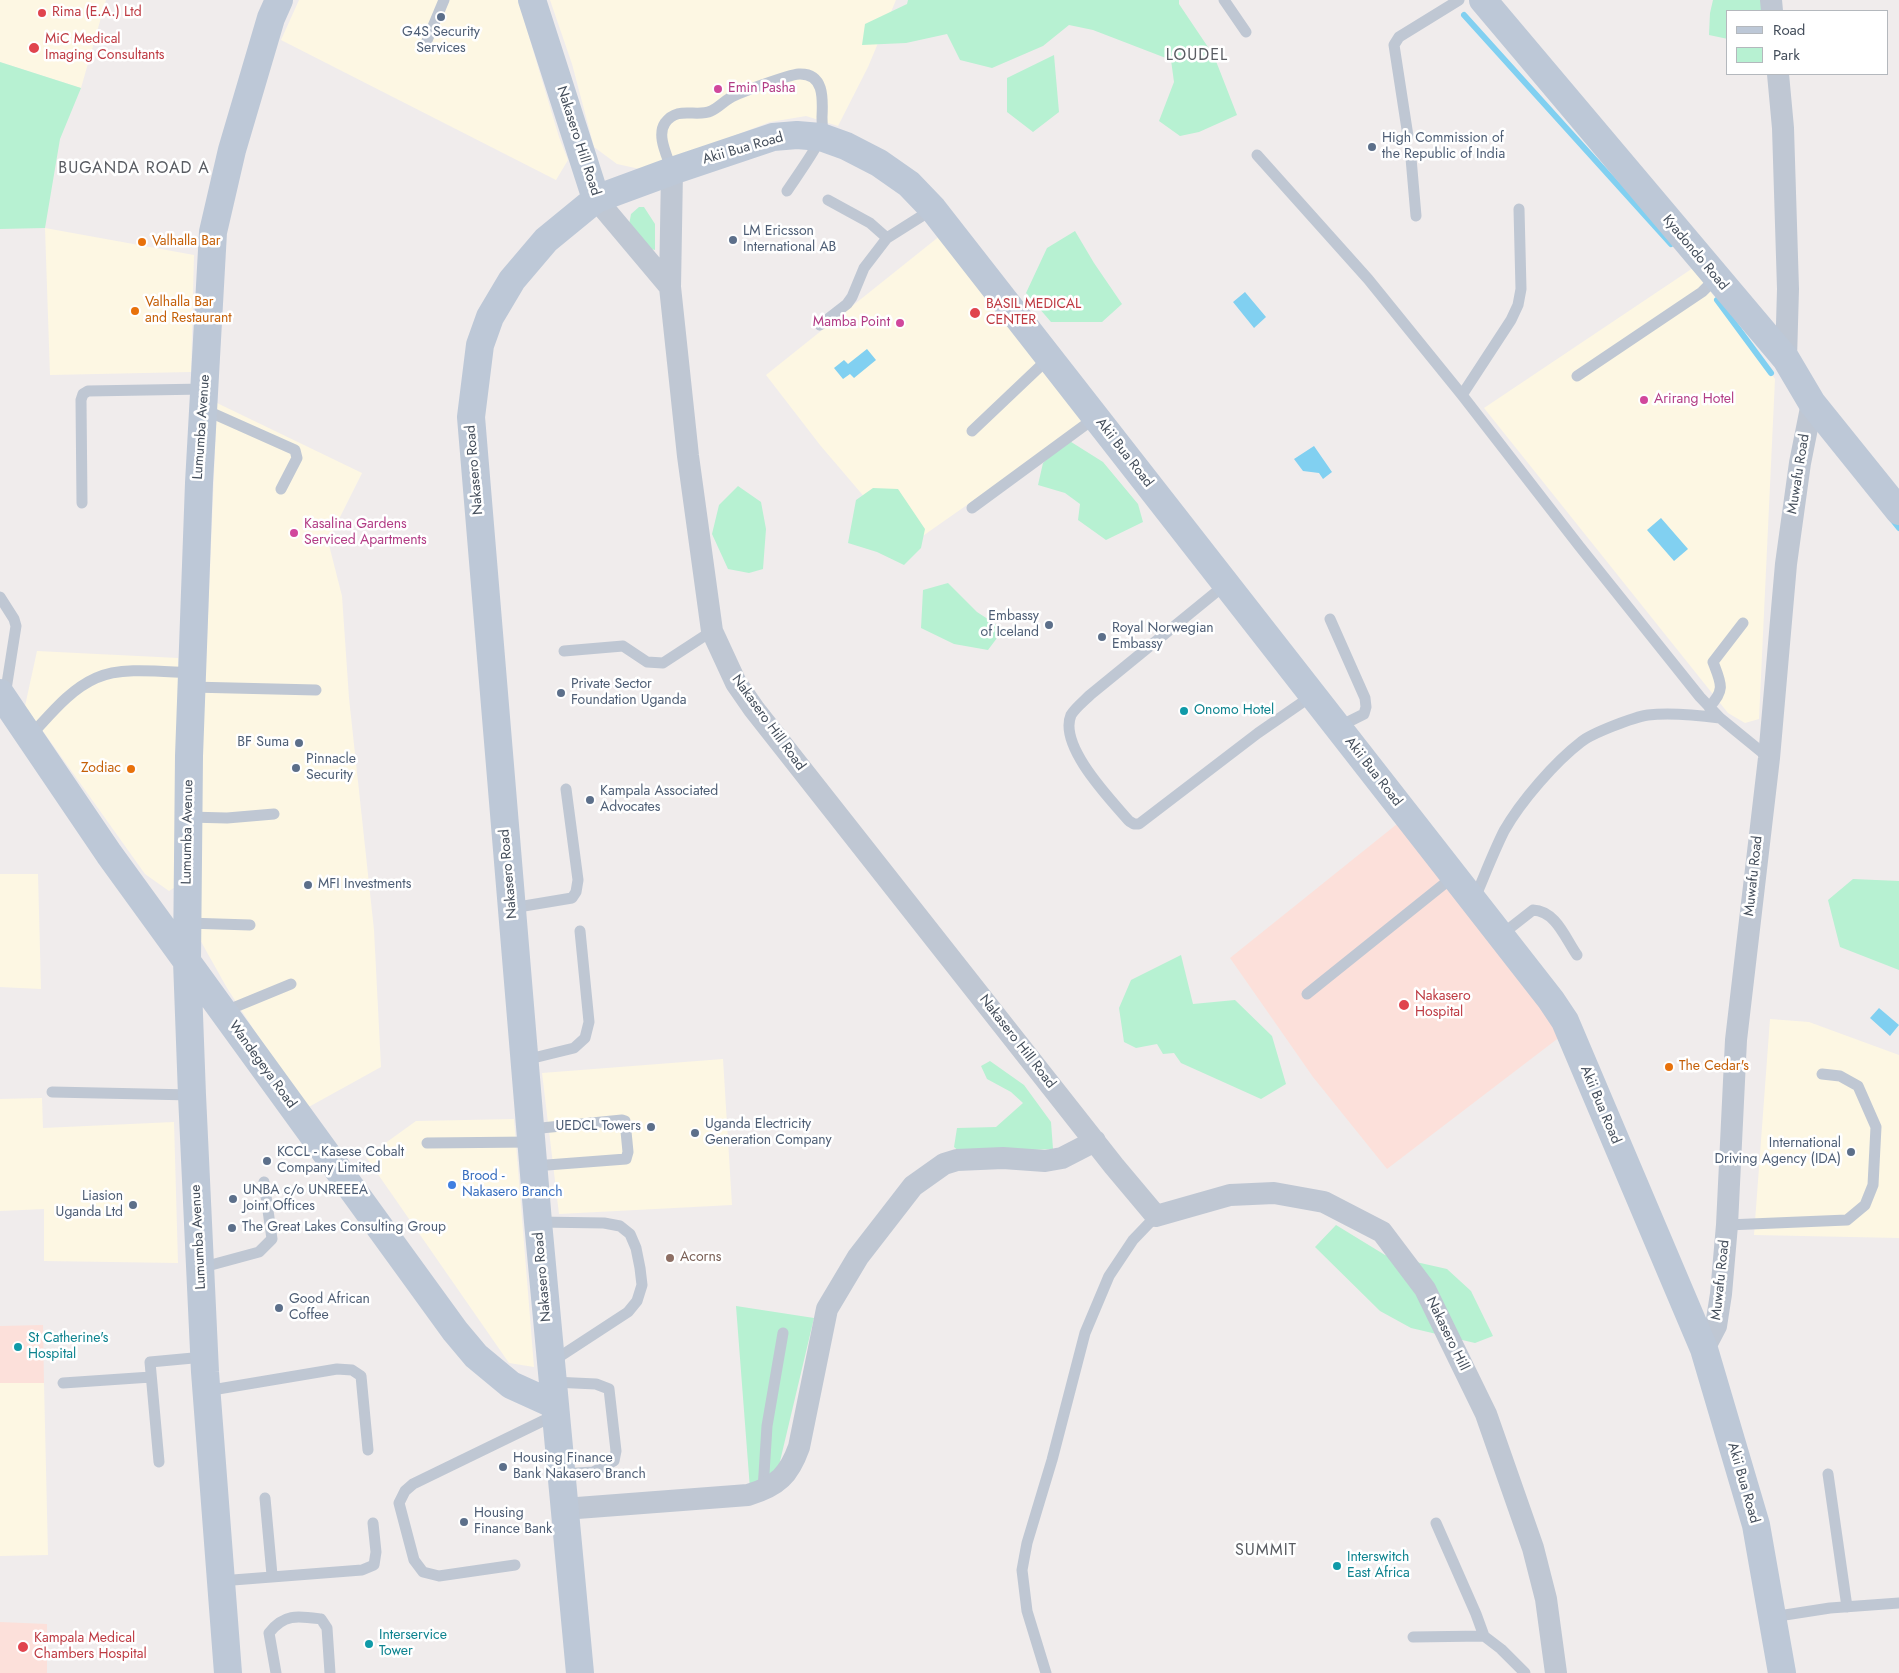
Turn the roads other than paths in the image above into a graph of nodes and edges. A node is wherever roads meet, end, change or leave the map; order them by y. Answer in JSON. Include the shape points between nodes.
{"nodes":[{"id":1,"x":279,"y":0,"type":"edge"},
{"id":2,"x":444,"y":0,"type":"edge"},
{"id":3,"x":532,"y":0,"type":"edge"},
{"id":4,"x":1224,"y":0,"type":"edge"},
{"id":5,"x":1460,"y":0,"type":"edge"},
{"id":6,"x":1483,"y":0,"type":"edge"},
{"id":7,"x":1246,"y":32,"type":"dead end"},
{"id":8,"x":426,"y":44,"type":"dead end"},
{"id":9,"x":1778,"y":75,"type":"edge"},
{"id":10,"x":1408,"y":136,"type":"dead end"},
{"id":11,"x":821,"y":137,"type":"junction"},
{"id":12,"x":1257,"y":155,"type":"dead end"},
{"id":13,"x":1411,"y":158,"type":"dead end"},
{"id":14,"x":672,"y":171,"type":"junction"},
{"id":15,"x":787,"y":191,"type":"dead end"},
{"id":16,"x":596,"y":199,"type":"junction"},
{"id":17,"x":828,"y":200,"type":"dead end"},
{"id":18,"x":933,"y":209,"type":"junction"},
{"id":19,"x":1520,"y":209,"type":"dead end"},
{"id":20,"x":1416,"y":216,"type":"dead end"},
{"id":21,"x":887,"y":238,"type":"junction"},
{"id":22,"x":1716,"y":278,"type":"junction"},
{"id":23,"x":670,"y":287,"type":"junction"},
{"id":24,"x":820,"y":325,"type":"dead end"},
{"id":25,"x":1050,"y":357,"type":"junction"},
{"id":26,"x":1786,"y":359,"type":"junction"},
{"id":27,"x":1577,"y":376,"type":"dead end"},
{"id":28,"x":1462,"y":395,"type":"junction"},
{"id":29,"x":204,"y":399,"type":"junction"},
{"id":30,"x":1812,"y":403,"type":"junction"},
{"id":31,"x":1096,"y":417,"type":"junction"},
{"id":32,"x":972,"y":430,"type":"dead end"},
{"id":33,"x":281,"y":489,"type":"dead end"},
{"id":34,"x":82,"y":503,"type":"dead end"},
{"id":35,"x":972,"y":508,"type":"dead end"},
{"id":36,"x":1899,"y":511,"type":"edge"},
{"id":37,"x":1226,"y":584,"type":"junction"},
{"id":38,"x":0,"y":597,"type":"edge"},
{"id":39,"x":1330,"y":619,"type":"dead end"},
{"id":40,"x":1743,"y":623,"type":"dead end"},
{"id":41,"x":712,"y":631,"type":"junction"},
{"id":42,"x":564,"y":651,"type":"dead end"},
{"id":43,"x":191,"y":680,"type":"junction"},
{"id":44,"x":316,"y":690,"type":"dead end"},
{"id":45,"x":1313,"y":694,"type":"junction"},
{"id":46,"x":2,"y":696,"type":"edge"},
{"id":47,"x":1709,"y":706,"type":"junction"},
{"id":48,"x":1720,"y":718,"type":"junction"},
{"id":49,"x":1338,"y":727,"type":"junction"},
{"id":50,"x":30,"y":736,"type":"junction"},
{"id":51,"x":1769,"y":758,"type":"junction"},
{"id":52,"x":566,"y":789,"type":"dead end"},
{"id":53,"x":274,"y":814,"type":"dead end"},
{"id":54,"x":188,"y":817,"type":"junction"},
{"id":55,"x":187,"y":871,"type":"junction"},
{"id":56,"x":1454,"y":876,"type":"junction"},
{"id":57,"x":131,"y":884,"type":"junction"},
{"id":58,"x":1474,"y":901,"type":"junction"},
{"id":59,"x":512,"y":908,"type":"junction"},
{"id":60,"x":187,"y":923,"type":"junction"},
{"id":61,"x":250,"y":925,"type":"dead end"},
{"id":62,"x":580,"y":931,"type":"dead end"},
{"id":63,"x":1501,"y":935,"type":"junction"},
{"id":64,"x":1577,"y":956,"type":"dead end"},
{"id":65,"x":187,"y":962,"type":"junction"},
{"id":66,"x":292,"y":984,"type":"dead end"},
{"id":67,"x":1307,"y":994,"type":"dead end"},
{"id":68,"x":223,"y":1012,"type":"junction"},
{"id":69,"x":525,"y":1060,"type":"junction"},
{"id":70,"x":1822,"y":1074,"type":"dead end"},
{"id":71,"x":52,"y":1092,"type":"dead end"},
{"id":72,"x":192,"y":1095,"type":"junction"},
{"id":73,"x":1095,"y":1141,"type":"junction"},
{"id":74,"x":427,"y":1144,"type":"dead end"},
{"id":75,"x":532,"y":1146,"type":"junction"},
{"id":76,"x":264,"y":1182,"type":"dead end"},
{"id":77,"x":1156,"y":1216,"type":"junction"},
{"id":78,"x":538,"y":1222,"type":"junction"},
{"id":79,"x":1727,"y":1225,"type":"junction"},
{"id":80,"x":200,"y":1268,"type":"junction"},
{"id":81,"x":783,"y":1333,"type":"dead end"},
{"id":82,"x":1704,"y":1349,"type":"junction"},
{"id":83,"x":204,"y":1357,"type":"junction"},
{"id":84,"x":151,"y":1377,"type":"junction"},
{"id":85,"x":64,"y":1383,"type":"dead end"},
{"id":86,"x":206,"y":1391,"type":"junction"},
{"id":87,"x":553,"y":1391,"type":"junction"},
{"id":88,"x":368,"y":1450,"type":"dead end"},
{"id":89,"x":159,"y":1462,"type":"dead end"},
{"id":90,"x":560,"y":1474,"type":"junction"},
{"id":91,"x":1828,"y":1474,"type":"dead end"},
{"id":92,"x":763,"y":1490,"type":"junction"},
{"id":93,"x":265,"y":1498,"type":"dead end"},
{"id":94,"x":564,"y":1509,"type":"junction"},
{"id":95,"x":373,"y":1523,"type":"dead end"},
{"id":96,"x":1436,"y":1523,"type":"dead end"},
{"id":97,"x":516,"y":1565,"type":"dead end"},
{"id":98,"x":272,"y":1575,"type":"junction"},
{"id":99,"x":220,"y":1581,"type":"junction"},
{"id":100,"x":1899,"y":1603,"type":"edge"},
{"id":101,"x":1847,"y":1607,"type":"junction"},
{"id":102,"x":1772,"y":1617,"type":"junction"},
{"id":103,"x":1484,"y":1636,"type":"junction"},
{"id":104,"x":1413,"y":1637,"type":"dead end"},
{"id":105,"x":228,"y":1673,"type":"edge"},
{"id":106,"x":276,"y":1673,"type":"edge"},
{"id":107,"x":330,"y":1673,"type":"edge"},
{"id":108,"x":580,"y":1673,"type":"edge"},
{"id":109,"x":1046,"y":1673,"type":"edge"},
{"id":110,"x":1524,"y":1673,"type":"edge"},
{"id":111,"x":1556,"y":1673,"type":"edge"},
{"id":112,"x":1782,"y":1673,"type":"edge"}],
"edges":[{"from":1,"to":29,"type":"street","name":"Lumumba Avenue","via":[[232,150],[213,232]]},
{"from":2,"to":8,"type":"lane"},
{"from":3,"to":16,"type":"street","name":"Nakasero Hill Road"},
{"from":4,"to":7,"type":"lane"},
{"from":5,"to":10,"type":"lane","via":[[1399,37],[1394,46]]},
{"from":6,"to":22,"type":"street","name":"Kyadondo Road"},
{"from":9,"to":26,"type":"street","via":[[1788,289]]},
{"from":11,"to":14,"type":"street","name":"Akii Bua Road","via":[[773,137]]},
{"from":11,"to":14,"type":"lane","via":[[821,86],[809,76],[788,76],[729,98],[709,112],[687,111],[666,122],[662,138]]},
{"from":11,"to":15,"type":"lane"},
{"from":11,"to":18,"type":"street","name":"Akii Bua Road","via":[[879,163],[908,184]]},
{"from":12,"to":28,"type":"lane","via":[[1368,279]]},
{"from":13,"to":20,"type":"lane"},
{"from":14,"to":16,"type":"street","name":"Nakasero Road"},
{"from":14,"to":23,"type":"street"},
{"from":16,"to":23,"type":"street","name":"Nakasero Hill Road"},
{"from":16,"to":59,"type":"street","name":"Nakasero Road","via":[[546,240],[512,280],[490,317],[480,345],[474,386],[471,418]]},
{"from":17,"to":21,"type":"lane","via":[[870,223]]},
{"from":18,"to":21,"type":"lane"},
{"from":18,"to":25,"type":"street","name":"Akii Bua Road"},
{"from":19,"to":28,"type":"lane","via":[[1522,289],[1518,305]]},
{"from":21,"to":24,"type":"lane","via":[[864,268],[847,304]]},
{"from":22,"to":26,"type":"street","name":"Kyadondo Road"},
{"from":22,"to":27,"type":"lane","via":[[1702,292]]},
{"from":23,"to":41,"type":"street","name":"Nakasero Hill Road","via":[[688,456]]},
{"from":25,"to":31,"type":"street","name":"Akii Bua Road"},
{"from":25,"to":32,"type":"lane"},
{"from":26,"to":30,"type":"street","name":"Kyadondo Road"},
{"from":28,"to":47,"type":"lane"},
{"from":29,"to":33,"type":"lane","via":[[295,450],[296,458]]},
{"from":29,"to":34,"type":"lane","via":[[88,391],[83,394]]},
{"from":29,"to":43,"type":"street","name":"Lumumba Avenue"},
{"from":30,"to":36,"type":"street","name":"Kyadondo Road"},
{"from":30,"to":51,"type":"street","name":"Muwafu Road","via":[[1787,554]]},
{"from":31,"to":35,"type":"lane"},
{"from":31,"to":37,"type":"street","name":"Akii Bua Road"},
{"from":37,"to":45,"type":"street","name":"Akii Bua Road"},
{"from":37,"to":45,"type":"lane","via":[[1090,695],[1072,714],[1072,739],[1091,776],[1129,821],[1139,824]]},
{"from":38,"to":46,"type":"lane","via":[[16,626]]},
{"from":39,"to":49,"type":"lane","via":[[1366,707],[1364,714]]},
{"from":40,"to":47,"type":"lane","via":[[1714,662],[1720,689],[1719,696]]},
{"from":41,"to":42,"type":"lane","via":[[663,663],[648,662],[622,646]]},
{"from":41,"to":73,"type":"street","name":"Nakasero Hill Road","via":[[736,683],[754,709]]},
{"from":43,"to":44,"type":"lane"},
{"from":43,"to":50,"type":"lane","via":[[125,671],[98,677],[70,695]]},
{"from":43,"to":54,"type":"street","name":"Lumumba Avenue"},
{"from":45,"to":49,"type":"street","name":"Akii Bua Road"},
{"from":46,"to":50,"type":"street","name":"Wandegeya Road"},
{"from":47,"to":48,"type":"lane"},
{"from":48,"to":51,"type":"lane"},
{"from":48,"to":58,"type":"lane","via":[[1647,715],[1597,732],[1582,741],[1533,791],[1505,830]]},
{"from":49,"to":56,"type":"street","name":"Akii Bua Road"},
{"from":50,"to":57,"type":"street","name":"Wandegeya Road"},
{"from":51,"to":79,"type":"street","name":"Muwafu Road","via":[[1736,1040]]},
{"from":52,"to":59,"type":"lane","via":[[578,880],[576,892],[572,898]]},
{"from":53,"to":54,"type":"lane"},
{"from":54,"to":55,"type":"street","name":"Lumumba Avenue"},
{"from":55,"to":57,"type":"street","via":[[183,886],[171,895],[152,895]]},
{"from":55,"to":60,"type":"street","name":"Lumumba Avenue"},
{"from":56,"to":58,"type":"street","name":"Akii Bua Road"},
{"from":56,"to":67,"type":"lane"},
{"from":57,"to":65,"type":"street","name":"Wandegeya Road"},
{"from":58,"to":63,"type":"street","name":"Akii Bua Road"},
{"from":59,"to":69,"type":"street","name":"Nakasero Road"},
{"from":60,"to":61,"type":"lane"},
{"from":60,"to":65,"type":"street","name":"Lumumba Avenue"},
{"from":62,"to":69,"type":"lane","via":[[589,1022],[585,1038],[574,1048]]},
{"from":63,"to":64,"type":"lane","via":[[1533,910],[1542,910],[1551,915]]},
{"from":63,"to":82,"type":"street","name":"Akii Bua Road","via":[[1565,1021]]},
{"from":65,"to":68,"type":"street","name":"Wandegeya Road"},
{"from":65,"to":72,"type":"street","name":"Lumumba Avenue"},
{"from":66,"to":68,"type":"lane"},
{"from":68,"to":87,"type":"street","name":"Wandegeya Road","via":[[476,1356],[506,1380]]},
{"from":69,"to":75,"type":"street","name":"Nakasero Road"},
{"from":70,"to":79,"type":"lane","via":[[1840,1076],[1858,1086],[1876,1127],[1873,1185],[1865,1205],[1847,1220]]},
{"from":71,"to":72,"type":"lane"},
{"from":72,"to":80,"type":"street","name":"Lumumba Avenue"},
{"from":73,"to":77,"type":"street","name":"Nakasero Hill Road"},
{"from":73,"to":92,"type":"street","via":[[1062,1158],[957,1160],[944,1164],[913,1186],[858,1257],[827,1309],[799,1447],[793,1463],[782,1477]]},
{"from":74,"to":75,"type":"lane"},
{"from":75,"to":75,"type":"lane","via":[[622,1120],[625,1121],[626,1158]]},
{"from":75,"to":78,"type":"street","name":"Nakasero Road"},
{"from":76,"to":80,"type":"lane","via":[[272,1239],[259,1252]]},
{"from":77,"to":109,"type":"lane","via":[[1133,1240],[1108,1276],[1085,1333],[1027,1543],[1022,1570],[1027,1611]]},
{"from":77,"to":111,"type":"street","name":"Nakasero Hill","via":[[1230,1195],[1274,1193],[1324,1202],[1382,1232],[1426,1289],[1486,1414],[1533,1548],[1546,1599]]},
{"from":78,"to":87,"type":"street","name":"Nakasero Road"},
{"from":78,"to":87,"type":"lane","via":[[620,1226],[630,1234],[636,1248],[642,1285],[637,1301],[628,1312]]},
{"from":79,"to":82,"type":"street","name":"Muwafu Road","via":[[1716,1326]]},
{"from":80,"to":83,"type":"street","name":"Lumumba Avenue"},
{"from":81,"to":92,"type":"lane","via":[[766,1436]]},
{"from":82,"to":102,"type":"street","name":"Akii Bua Road","via":[[1756,1524]]},
{"from":83,"to":84,"type":"lane","via":[[150,1362]]},
{"from":83,"to":86,"type":"street","name":"Lumumba Avenue"},
{"from":84,"to":85,"type":"lane"},
{"from":84,"to":89,"type":"lane"},
{"from":86,"to":88,"type":"lane","via":[[337,1369],[352,1370],[361,1376]]},
{"from":86,"to":99,"type":"street","name":"Lumumba Avenue"},
{"from":87,"to":90,"type":"street","name":"Nakasero Road"},
{"from":87,"to":90,"type":"lane","via":[[596,1384],[609,1389],[616,1451],[614,1461],[593,1472]]},
{"from":87,"to":97,"type":"lane","via":[[413,1484],[399,1503],[414,1560],[422,1572],[439,1576]]},
{"from":90,"to":94,"type":"street","name":"Nakasero Road"},
{"from":91,"to":101,"type":"lane"},
{"from":92,"to":94,"type":"street","via":[[748,1495]]},
{"from":93,"to":98,"type":"lane"},
{"from":94,"to":108,"type":"street","name":"Nakasero Road"},
{"from":95,"to":98,"type":"lane","via":[[374,1565],[362,1570]]},
{"from":96,"to":103,"type":"lane"},
{"from":98,"to":99,"type":"lane"},
{"from":99,"to":105,"type":"street","name":"Lumumba Avenue"},
{"from":100,"to":101,"type":"lane"},
{"from":101,"to":102,"type":"lane"},
{"from":102,"to":112,"type":"street","name":"Akii Bua Road"},
{"from":103,"to":104,"type":"lane"},
{"from":103,"to":110,"type":"lane"},
{"from":106,"to":107,"type":"lane","via":[[269,1633],[285,1618],[310,1617],[321,1619],[326,1628]]}]}
